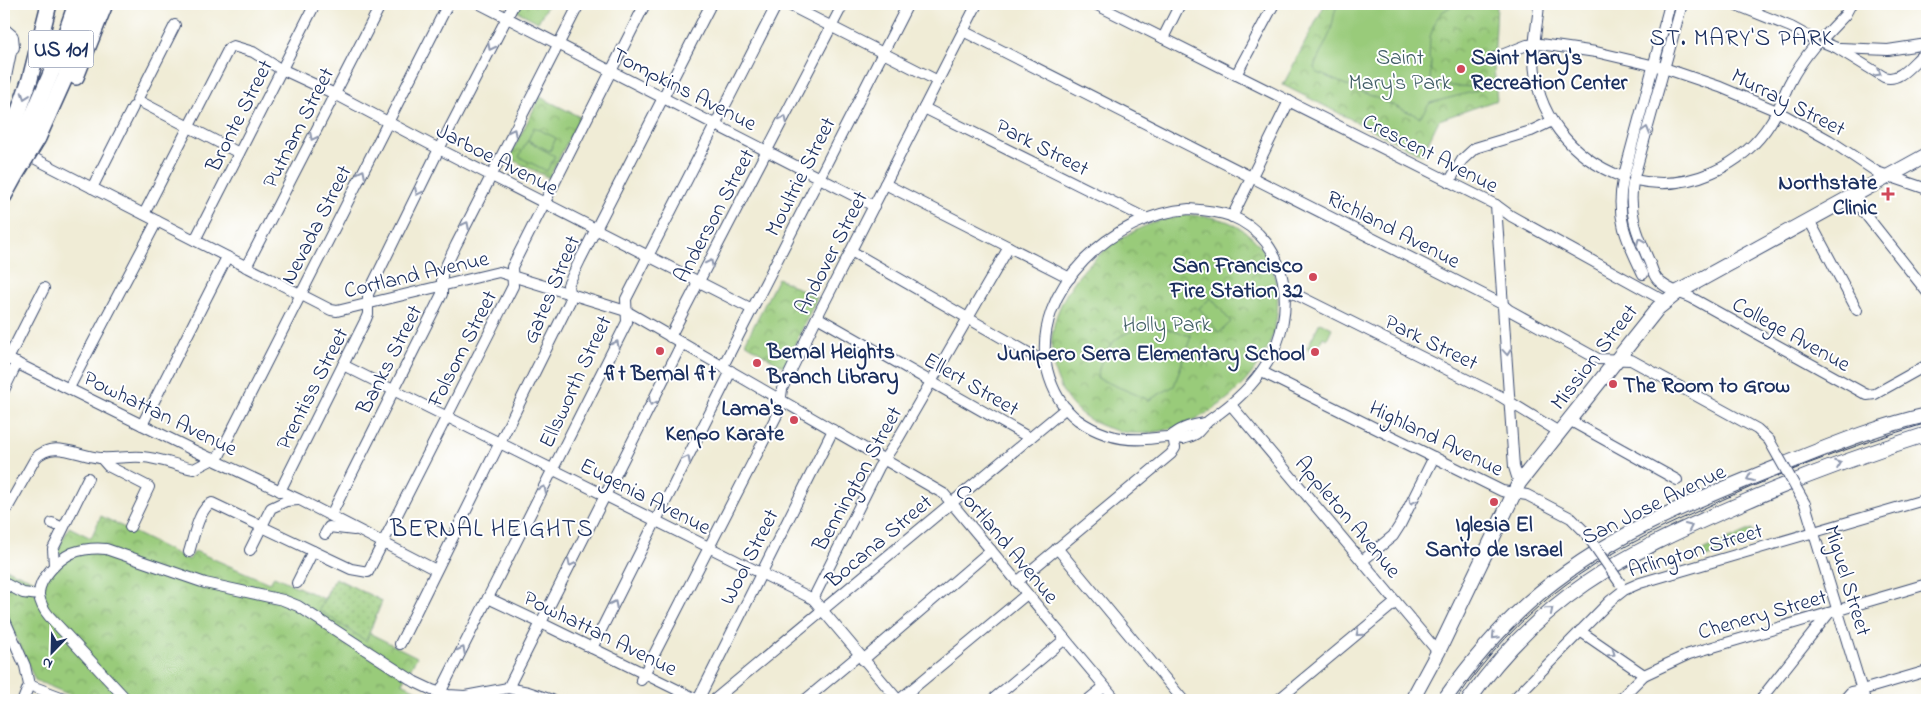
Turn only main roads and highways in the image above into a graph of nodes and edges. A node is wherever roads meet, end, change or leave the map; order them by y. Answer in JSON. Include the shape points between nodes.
{"nodes":[{"id":1,"x":48,"y":4,"type":"edge"},
{"id":2,"x":67,"y":4,"type":"edge"},
{"id":3,"x":76,"y":4,"type":"edge"},
{"id":4,"x":91,"y":4,"type":"edge"},
{"id":5,"x":105,"y":4,"type":"edge"},
{"id":6,"x":4,"y":31,"type":"edge"},
{"id":7,"x":12,"y":47,"type":"road end"},
{"id":8,"x":44,"y":93,"type":"junction"},
{"id":9,"x":50,"y":112,"type":"junction"},
{"id":10,"x":26,"y":131,"type":"junction"},
{"id":11,"x":4,"y":146,"type":"edge"},
{"id":12,"x":1927,"y":155,"type":"edge"},
{"id":13,"x":9,"y":172,"type":"edge"},
{"id":14,"x":4,"y":196,"type":"edge"},
{"id":15,"x":1927,"y":415,"type":"edge"},
{"id":16,"x":1927,"y":434,"type":"edge"},
{"id":17,"x":1412,"y":700,"type":"edge"},
{"id":18,"x":1444,"y":700,"type":"edge"},
{"id":19,"x":1469,"y":700,"type":"edge"}],
"edges":[{"from":1,"to":10,"type":"highway","one_way":true,"via":[[30,79]]},
{"from":2,"to":8,"type":"highway"},
{"from":3,"to":8,"type":"highway","number":"US 101"},
{"from":4,"to":9,"type":"highway","number":"US 101"},
{"from":5,"to":9,"type":"highway","via":[[71,90]]},
{"from":6,"to":7,"type":"main road","via":[[11,37]]},
{"from":8,"to":10,"type":"highway","number":"US 101"},
{"from":9,"to":10,"type":"highway","number":"US 101"},
{"from":10,"to":11,"type":"highway","bridge":true},
{"from":10,"to":13,"type":"highway","number":"US 101","bridge":true},
{"from":12,"to":17,"type":"main road","name":"Mission Street","via":[[1664,301],[1517,488]]},
{"from":13,"to":14,"type":"highway","number":"US 101"},
{"from":15,"to":18,"type":"main road","name":"San Jose Avenue","one_way":true,"via":[[1845,441],[1770,470],[1670,514],[1608,546],[1560,577],[1522,609],[1488,644]]},
{"from":19,"to":16,"type":"main road","name":"San Jose Avenue","one_way":true,"via":[[1502,657],[1542,617],[1572,592],[1619,562],[1777,488]]}]}
